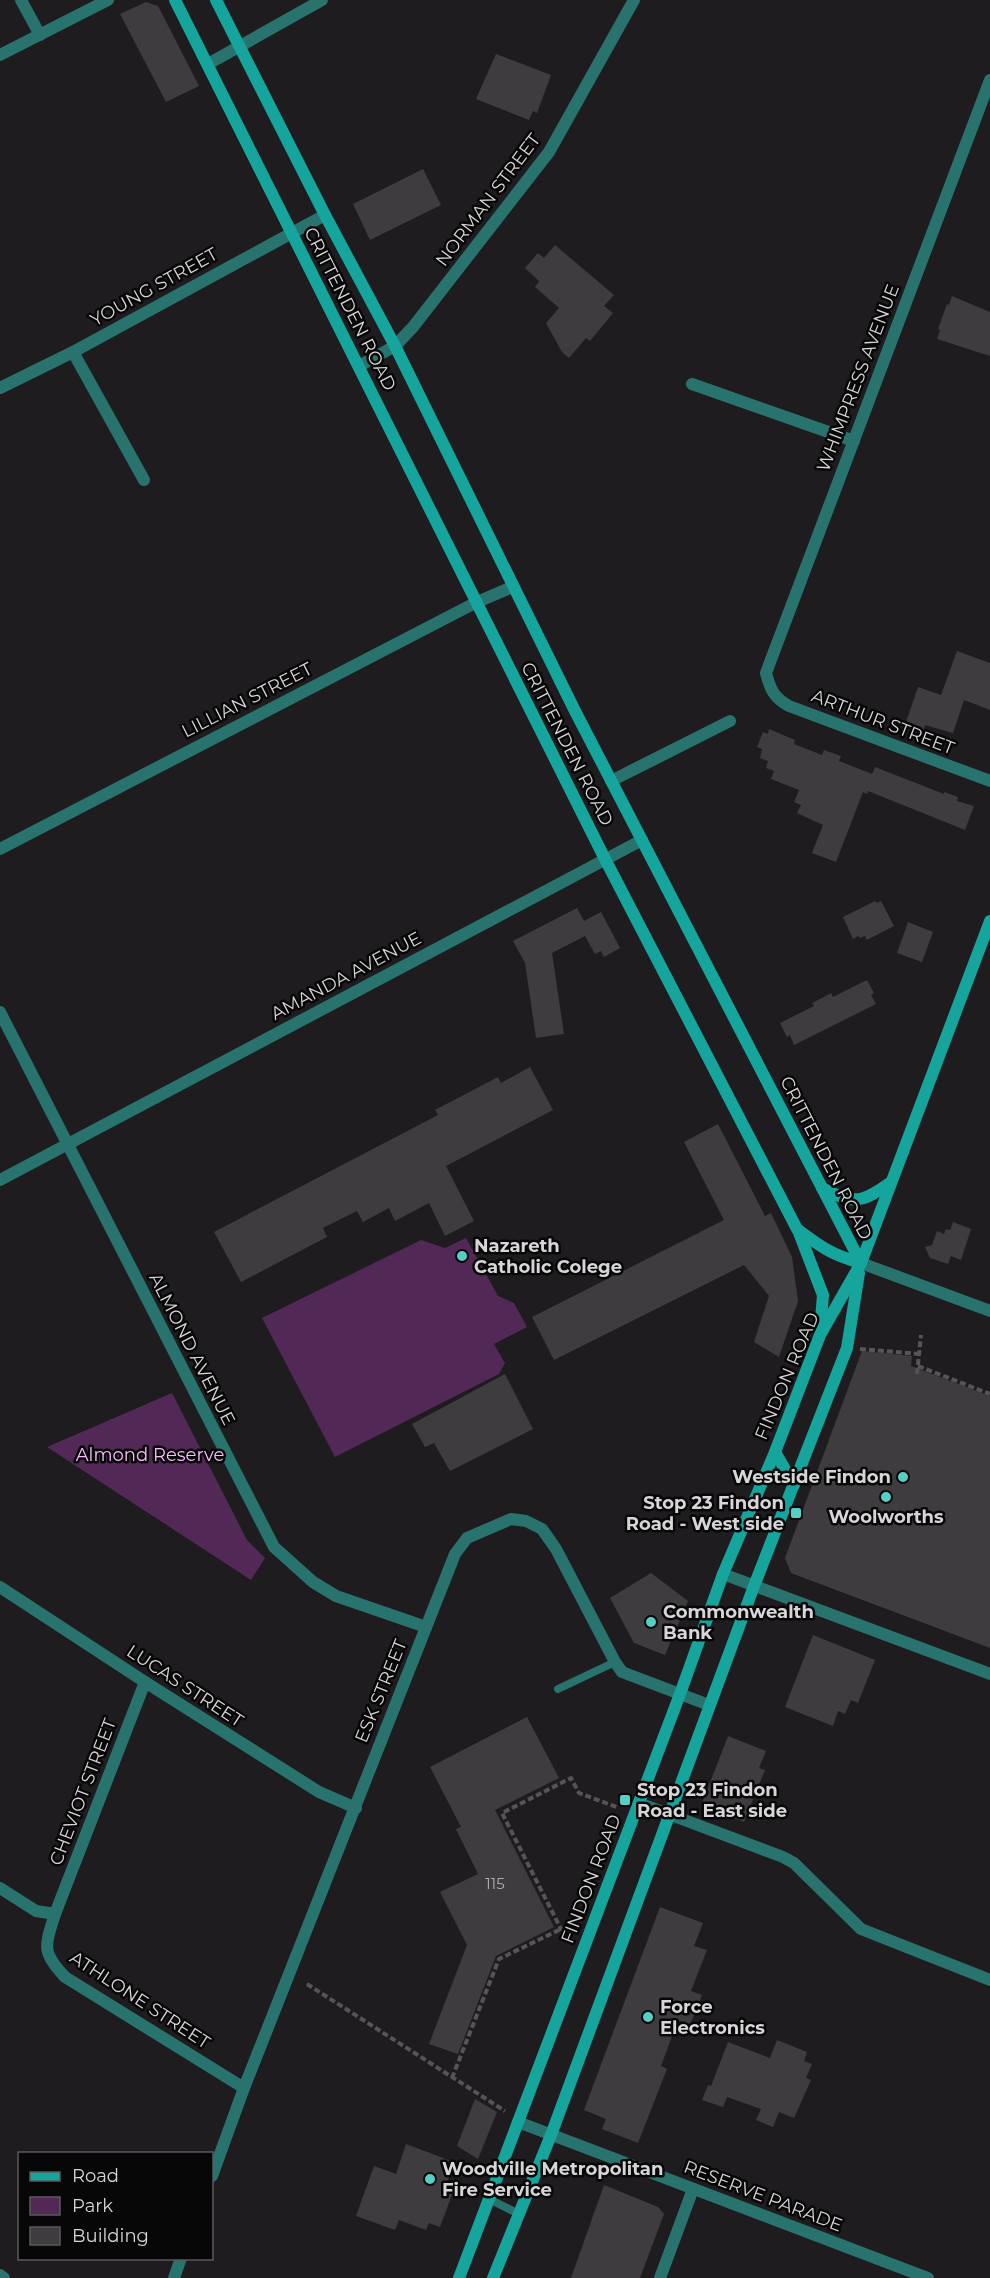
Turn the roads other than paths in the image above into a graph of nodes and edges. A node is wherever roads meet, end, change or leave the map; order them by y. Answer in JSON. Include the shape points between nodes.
{"nodes":[{"id":1,"x":21,"y":0,"type":"edge"},
{"id":2,"x":108,"y":0,"type":"edge"},
{"id":3,"x":176,"y":0,"type":"edge"},
{"id":4,"x":216,"y":0,"type":"edge"},
{"id":5,"x":322,"y":0,"type":"edge"},
{"id":6,"x":634,"y":0,"type":"edge"},
{"id":7,"x":40,"y":35,"type":"junction"},
{"id":8,"x":241,"y":46,"type":"junction"},
{"id":9,"x":0,"y":55,"type":"edge"},
{"id":10,"x":208,"y":64,"type":"junction"},
{"id":11,"x":990,"y":80,"type":"edge"},
{"id":12,"x":325,"y":215,"type":"junction"},
{"id":13,"x":291,"y":233,"type":"junction"},
{"id":14,"x":394,"y":346,"type":"junction"},
{"id":15,"x":73,"y":352,"type":"junction"},
{"id":16,"x":359,"y":366,"type":"junction"},
{"id":17,"x":692,"y":384,"type":"dead end"},
{"id":18,"x":0,"y":388,"type":"edge"},
{"id":19,"x":854,"y":441,"type":"junction"},
{"id":20,"x":144,"y":480,"type":"dead end"},
{"id":21,"x":512,"y":587,"type":"junction"},
{"id":22,"x":475,"y":603,"type":"junction"},
{"id":23,"x":770,"y":689,"type":"joint"},
{"id":24,"x":730,"y":721,"type":"dead end"},
{"id":25,"x":611,"y":781,"type":"junction"},
{"id":26,"x":990,"y":781,"type":"edge"},
{"id":27,"x":642,"y":840,"type":"junction"},
{"id":28,"x":0,"y":849,"type":"edge"},
{"id":29,"x":605,"y":859,"type":"junction"},
{"id":30,"x":990,"y":921,"type":"edge"},
{"id":31,"x":0,"y":1012,"type":"edge"},
{"id":32,"x":67,"y":1145,"type":"junction"},
{"id":33,"x":0,"y":1180,"type":"edge"},
{"id":34,"x":891,"y":1182,"type":"junction"},
{"id":35,"x":822,"y":1188,"type":"junction"},
{"id":36,"x":798,"y":1229,"type":"junction"},
{"id":37,"x":861,"y":1263,"type":"junction"},
{"id":38,"x":990,"y":1311,"type":"edge"},
{"id":39,"x":820,"y":1335,"type":"junction"},
{"id":40,"x":775,"y":1452,"type":"junction"},
{"id":41,"x":794,"y":1485,"type":"junction"},
{"id":42,"x":723,"y":1574,"type":"junction"},
{"id":43,"x":754,"y":1586,"type":"junction"},
{"id":44,"x":0,"y":1587,"type":"edge"},
{"id":45,"x":426,"y":1627,"type":"junction"},
{"id":46,"x":615,"y":1662,"type":"junction"},
{"id":47,"x":990,"y":1674,"type":"edge"},
{"id":48,"x":145,"y":1682,"type":"junction"},
{"id":49,"x":558,"y":1689,"type":"dead end"},
{"id":50,"x":680,"y":1694,"type":"junction"},
{"id":51,"x":709,"y":1705,"type":"junction"},
{"id":52,"x":639,"y":1803,"type":"junction"},
{"id":53,"x":356,"y":1808,"type":"junction"},
{"id":54,"x":668,"y":1814,"type":"junction"},
{"id":55,"x":0,"y":1888,"type":"edge"},
{"id":56,"x":54,"y":1914,"type":"junction"},
{"id":57,"x":990,"y":1980,"type":"edge"},
{"id":58,"x":244,"y":2088,"type":"junction"},
{"id":59,"x":518,"y":2122,"type":"junction"},
{"id":60,"x":551,"y":2135,"type":"junction"},
{"id":61,"x":213,"y":2173,"type":"edge"},
{"id":62,"x":693,"y":2189,"type":"junction"},
{"id":63,"x":489,"y":2199,"type":"junction"},
{"id":64,"x":519,"y":2214,"type":"junction"},
{"id":65,"x":181,"y":2260,"type":"edge"},
{"id":66,"x":0,"y":2275,"type":"edge"},
{"id":67,"x":4,"y":2278,"type":"edge"},
{"id":68,"x":174,"y":2278,"type":"edge"},
{"id":69,"x":459,"y":2278,"type":"edge"},
{"id":70,"x":493,"y":2278,"type":"edge"},
{"id":71,"x":660,"y":2278,"type":"edge"},
{"id":72,"x":928,"y":2278,"type":"edge"}],
"edges":[{"from":1,"to":7,"type":"street"},
{"from":2,"to":7,"type":"street"},
{"from":3,"to":10,"type":"main road","name":"CRITTENDEN ROAD"},
{"from":4,"to":8,"type":"main road","name":"CRITTENDEN ROAD"},
{"from":5,"to":8,"type":"street"},
{"from":6,"to":14,"type":"street","name":"NORMAN STREET","via":[[549,152]]},
{"from":7,"to":9,"type":"street"},
{"from":8,"to":10,"type":"street"},
{"from":8,"to":12,"type":"main road","name":"CRITTENDEN ROAD"},
{"from":10,"to":13,"type":"main road","name":"CRITTENDEN ROAD"},
{"from":11,"to":19,"type":"street","name":"WHIMPRESS AVENUE"},
{"from":12,"to":13,"type":"street","name":"YOUNG STREET"},
{"from":12,"to":14,"type":"main road","name":"CRITTENDEN ROAD"},
{"from":13,"to":15,"type":"street","name":"YOUNG STREET"},
{"from":13,"to":16,"type":"main road","name":"CRITTENDEN ROAD"},
{"from":14,"to":16,"type":"street","name":"NORMAN STREET"},
{"from":14,"to":21,"type":"main road","name":"CRITTENDEN ROAD"},
{"from":15,"to":18,"type":"street","name":"YOUNG STREET"},
{"from":15,"to":20,"type":"street"},
{"from":16,"to":22,"type":"main road","name":"CRITTENDEN ROAD"},
{"from":17,"to":19,"type":"street"},
{"from":19,"to":23,"type":"street","name":"WHIMPRESS AVENUE","via":[[766,673]]},
{"from":21,"to":22,"type":"street","name":"LILLIAN STREET"},
{"from":21,"to":25,"type":"main road","name":"CRITTENDEN ROAD"},
{"from":22,"to":28,"type":"street","name":"LILLIAN STREET"},
{"from":22,"to":29,"type":"main road","name":"CRITTENDEN ROAD"},
{"from":23,"to":26,"type":"street","name":"ARTHUR STREET","via":[[777,700],[789,706]]},
{"from":24,"to":25,"type":"street"},
{"from":25,"to":27,"type":"main road","name":"CRITTENDEN ROAD"},
{"from":27,"to":29,"type":"street","name":"AMANDA AVENUE"},
{"from":27,"to":35,"type":"main road","name":"CRITTENDEN ROAD"},
{"from":29,"to":32,"type":"street","name":"AMANDA AVENUE"},
{"from":29,"to":36,"type":"main road","name":"CRITTENDEN ROAD"},
{"from":30,"to":34,"type":"main road","name":"FINDON ROAD"},
{"from":31,"to":32,"type":"street","name":"ALMOND AVENUE"},
{"from":32,"to":33,"type":"street","name":"AMANDA AVENUE"},
{"from":32,"to":45,"type":"street","name":"ALMOND AVENUE","via":[[274,1547],[313,1582],[336,1596]]},
{"from":34,"to":35,"type":"main road","via":[[854,1201]]},
{"from":34,"to":37,"type":"main road","name":"FINDON ROAD"},
{"from":35,"to":37,"type":"main road","name":"CRITTENDEN ROAD"},
{"from":36,"to":37,"type":"main road","name":"CRITTENDEN ROAD","via":[[824,1250]]},
{"from":36,"to":39,"type":"main road","via":[[823,1295]]},
{"from":37,"to":38,"type":"street"},
{"from":37,"to":39,"type":"main road","name":"FINDON ROAD"},
{"from":37,"to":41,"type":"main road","name":"FINDON ROAD","via":[[847,1348]]},
{"from":39,"to":40,"type":"main road","name":"FINDON ROAD"},
{"from":40,"to":41,"type":"main road"},
{"from":40,"to":42,"type":"main road","name":"FINDON ROAD"},
{"from":41,"to":43,"type":"main road","name":"FINDON ROAD"},
{"from":42,"to":43,"type":"street"},
{"from":42,"to":50,"type":"main road","name":"FINDON ROAD"},
{"from":43,"to":47,"type":"street"},
{"from":43,"to":51,"type":"main road","name":"FINDON ROAD"},
{"from":44,"to":48,"type":"street","name":"LUCAS STREET"},
{"from":45,"to":46,"type":"street","name":"ESK STREET","via":[[455,1554],[467,1538],[511,1519],[525,1521],[542,1529],[556,1549]]},
{"from":45,"to":53,"type":"street","name":"ESK STREET"},
{"from":46,"to":49,"type":"lane"},
{"from":46,"to":50,"type":"street","name":"ESK STREET","via":[[622,1672]]},
{"from":48,"to":53,"type":"street","name":"LUCAS STREET","via":[[319,1792]]},
{"from":48,"to":56,"type":"street","name":"CHEVIOT STREET"},
{"from":50,"to":51,"type":"street","name":"ESK STREET"},
{"from":50,"to":52,"type":"main road","name":"FINDON ROAD"},
{"from":51,"to":54,"type":"main road","name":"FINDON ROAD"},
{"from":52,"to":54,"type":"street"},
{"from":52,"to":59,"type":"main road","name":"FINDON ROAD"},
{"from":53,"to":58,"type":"street","name":"ESK STREET"},
{"from":54,"to":57,"type":"street","via":[[783,1857],[794,1863],[861,1929]]},
{"from":54,"to":60,"type":"main road","name":"FINDON ROAD"},
{"from":55,"to":56,"type":"street","via":[[36,1911]]},
{"from":56,"to":58,"type":"street","name":"ATHLONE STREET","via":[[46,1945],[51,1962],[65,1977]]},
{"from":58,"to":61,"type":"street","name":"ESK STREET"},
{"from":59,"to":60,"type":"street","name":"RESERVE PARADE"},
{"from":59,"to":63,"type":"main road","name":"FINDON ROAD"},
{"from":60,"to":62,"type":"street","name":"RESERVE PARADE"},
{"from":60,"to":64,"type":"main road","name":"FINDON ROAD"},
{"from":62,"to":71,"type":"street"},
{"from":62,"to":72,"type":"street","name":"RESERVE PARADE"},
{"from":63,"to":64,"type":"lane"},
{"from":63,"to":69,"type":"main road","name":"FINDON ROAD"},
{"from":64,"to":70,"type":"main road","name":"FINDON ROAD"},
{"from":65,"to":68,"type":"street"},
{"from":66,"to":67,"type":"street"}]}
